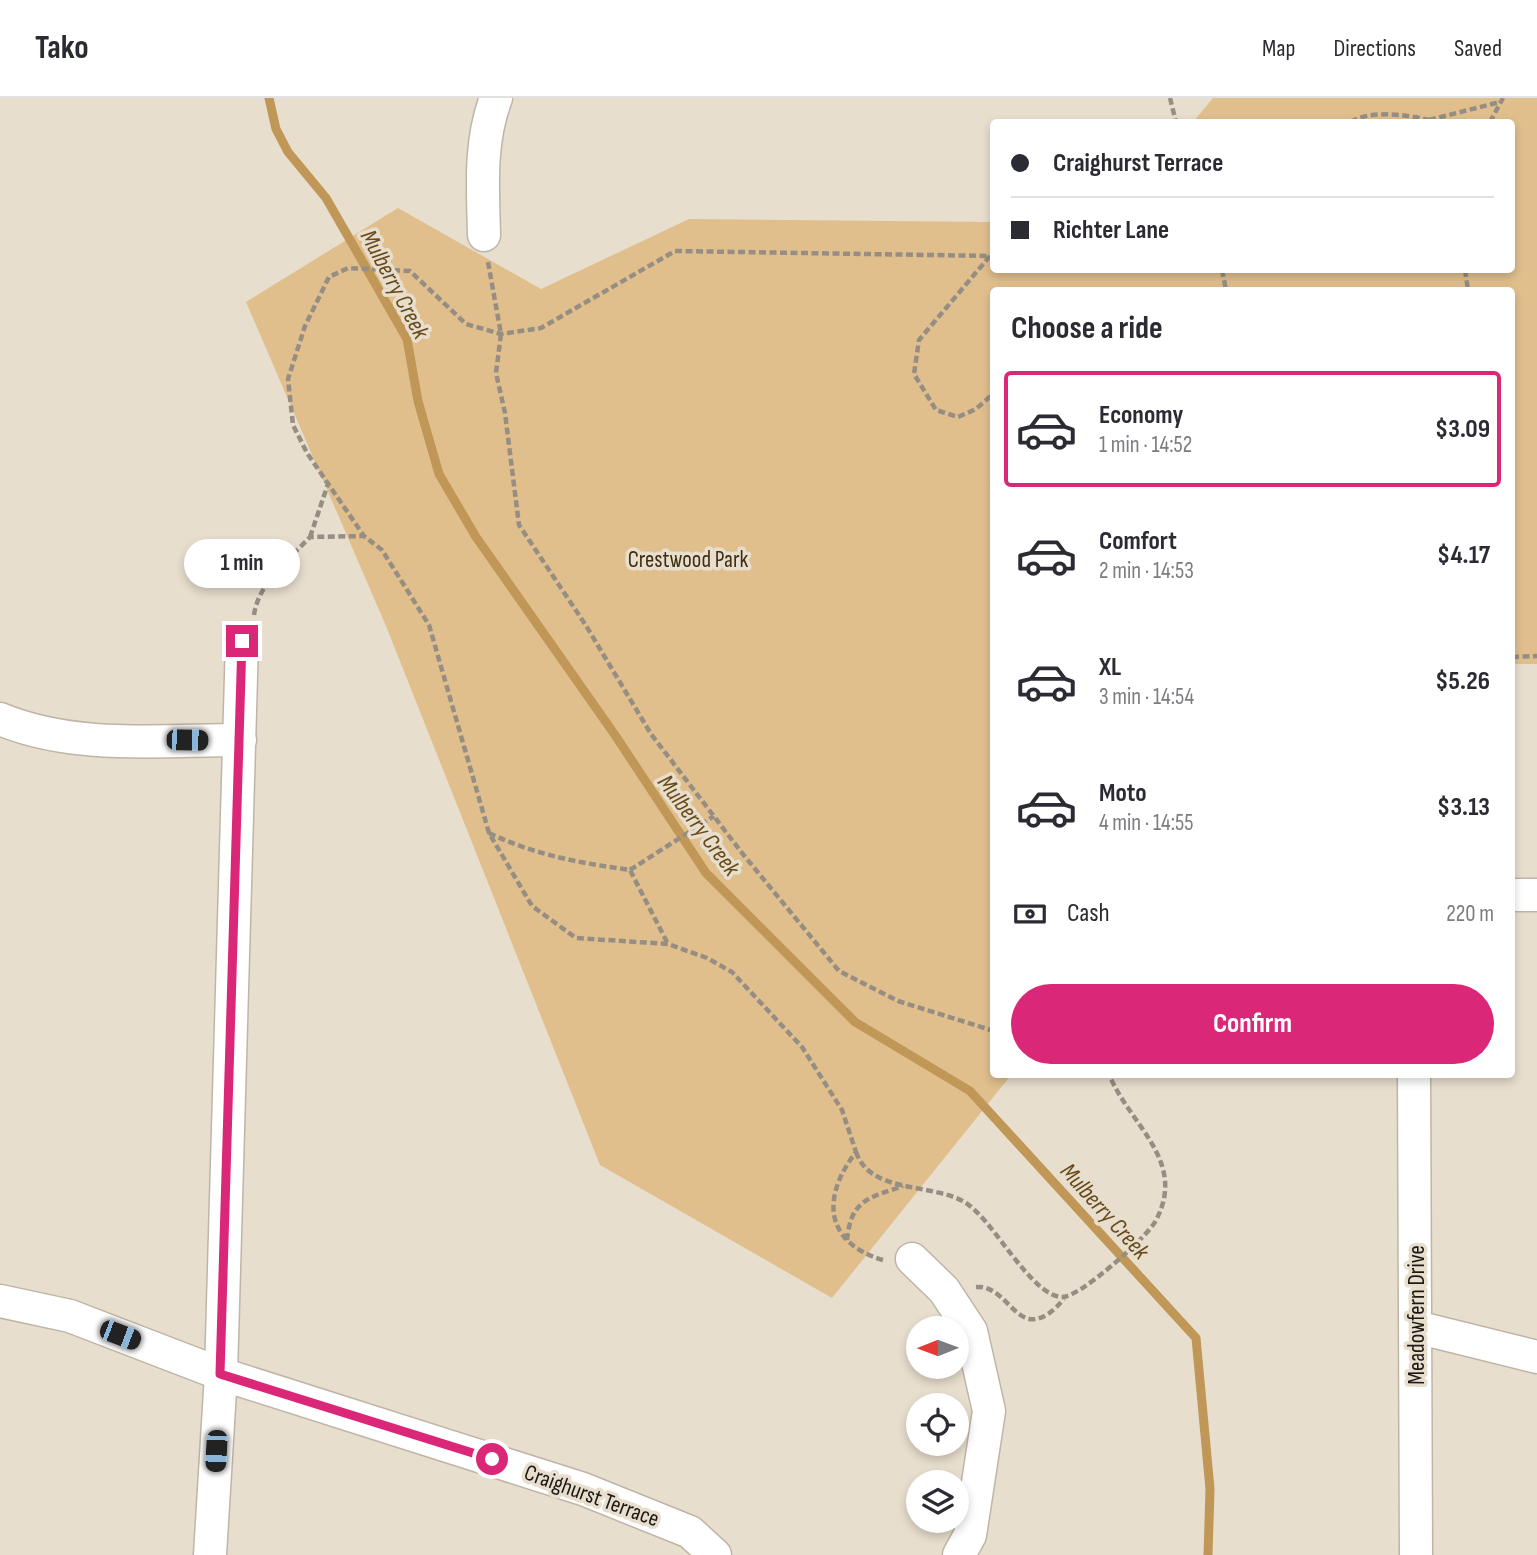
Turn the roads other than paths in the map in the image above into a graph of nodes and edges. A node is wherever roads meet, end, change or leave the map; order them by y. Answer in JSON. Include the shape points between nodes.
{"nodes":[{"id":1,"x":496,"y":98,"type":"edge"},
{"id":2,"x":484,"y":235,"type":"road end"},
{"id":3,"x":242,"y":641,"type":"road end"},
{"id":4,"x":0,"y":719,"type":"edge"},
{"id":5,"x":240,"y":740,"type":"junction"},
{"id":6,"x":1515,"y":895,"type":"edge"},
{"id":7,"x":1537,"y":895,"type":"edge"},
{"id":8,"x":1414,"y":1078,"type":"edge"},
{"id":9,"x":912,"y":1259,"type":"road end"},
{"id":10,"x":0,"y":1301,"type":"edge"},
{"id":11,"x":1416,"y":1327,"type":"junction"},
{"id":12,"x":1537,"y":1357,"type":"edge"},
{"id":13,"x":220,"y":1374,"type":"junction"},
{"id":14,"x":210,"y":1555,"type":"edge"},
{"id":15,"x":715,"y":1555,"type":"edge"},
{"id":16,"x":959,"y":1555,"type":"edge"},
{"id":17,"x":1416,"y":1555,"type":"edge"}],
"edges":[{"from":1,"to":2,"type":"street","via":[[482,156]]},
{"from":3,"to":5,"type":"street"},
{"from":4,"to":5,"type":"street","via":[[31,732],[80,739]]},
{"from":5,"to":13,"type":"street"},
{"from":6,"to":7,"type":"street"},
{"from":8,"to":11,"type":"street","name":"Meadowfern Drive"},
{"from":9,"to":16,"type":"street","via":[[944,1290],[971,1331],[989,1411],[970,1535]]},
{"from":10,"to":13,"type":"street","name":"Craighurst Terrace","via":[[70,1316]]},
{"from":11,"to":12,"type":"street"},
{"from":11,"to":17,"type":"street","name":"Meadowfern Drive"},
{"from":13,"to":14,"type":"street"},
{"from":13,"to":15,"type":"street","name":"Craighurst Terrace","via":[[583,1489],[690,1532]]}]}
